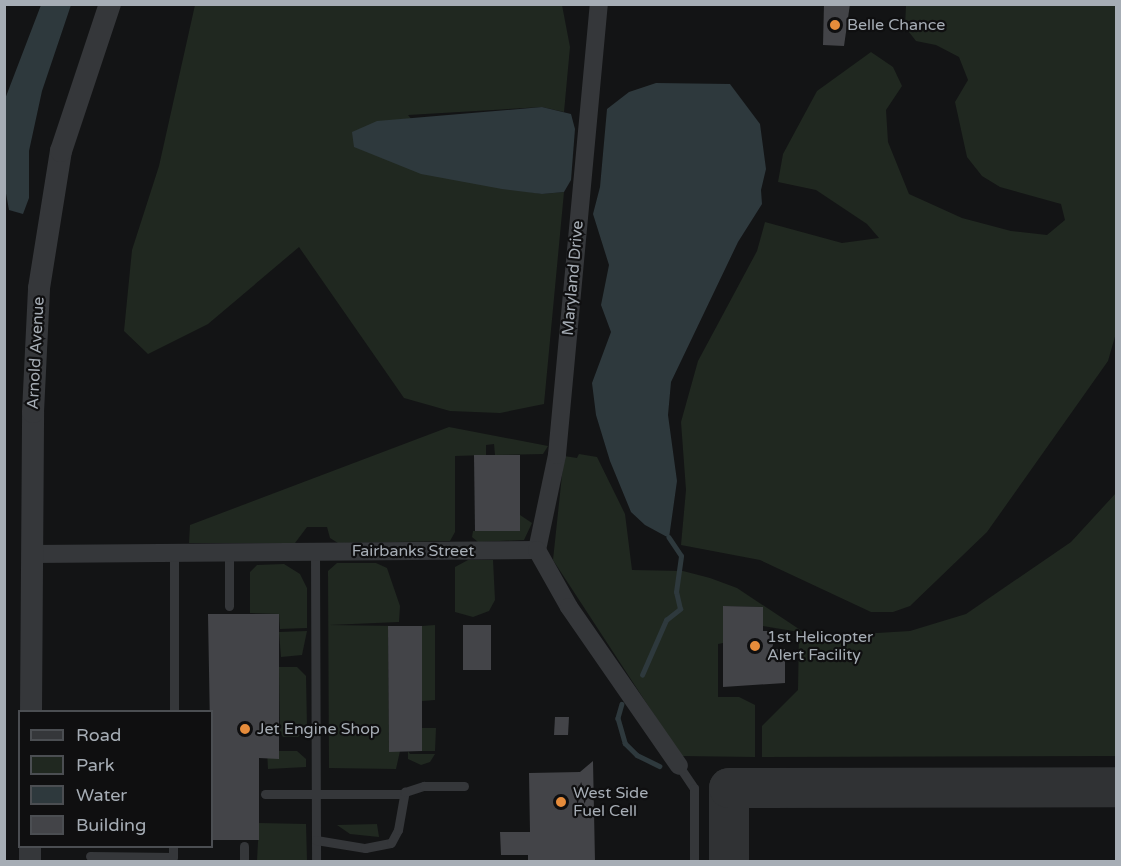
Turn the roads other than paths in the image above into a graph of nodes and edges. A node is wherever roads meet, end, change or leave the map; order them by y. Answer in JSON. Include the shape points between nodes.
{"nodes":[{"id":1,"x":110,"y":4,"type":"edge"},
{"id":2,"x":599,"y":4,"type":"edge"},
{"id":3,"x":537,"y":550,"type":"junction"},
{"id":4,"x":315,"y":552,"type":"junction"},
{"id":5,"x":32,"y":554,"type":"junction"},
{"id":6,"x":229,"y":554,"type":"junction"},
{"id":7,"x":174,"y":555,"type":"junction"},
{"id":8,"x":229,"y":606,"type":"dead end"},
{"id":9,"x":31,"y":710,"type":"edge"},
{"id":10,"x":174,"y":710,"type":"edge"},
{"id":11,"x":679,"y":766,"type":"joint"},
{"id":12,"x":464,"y":786,"type":"dead end"},
{"id":13,"x":315,"y":793,"type":"junction"},
{"id":14,"x":265,"y":794,"type":"dead end"},
{"id":15,"x":404,"y":794,"type":"junction"},
{"id":16,"x":316,"y":840,"type":"junction"},
{"id":17,"x":244,"y":846,"type":"dead end"},
{"id":18,"x":173,"y":848,"type":"edge"},
{"id":19,"x":90,"y":856,"type":"dead end"},
{"id":20,"x":244,"y":861,"type":"edge"},
{"id":21,"x":316,"y":861,"type":"edge"},
{"id":22,"x":694,"y":861,"type":"edge"}],
"edges":[{"from":1,"to":5,"type":"street","name":"Arnold Avenue","via":[[67,130],[45,240],[35,331]]},
{"from":2,"to":3,"type":"street","name":"Maryland Drive","via":[[557,455]]},
{"from":3,"to":4,"type":"street","name":"Fairbanks Street"},
{"from":3,"to":11,"type":"street","via":[[569,606]]},
{"from":4,"to":6,"type":"street","name":"Fairbanks Street"},
{"from":4,"to":13,"type":"lane"},
{"from":5,"to":7,"type":"street","name":"Fairbanks Street"},
{"from":5,"to":9,"type":"street","name":"Arnold Avenue"},
{"from":6,"to":7,"type":"street","name":"Fairbanks Street"},
{"from":6,"to":8,"type":"lane"},
{"from":7,"to":10,"type":"lane"},
{"from":11,"to":22,"type":"lane","via":[[694,788]]},
{"from":12,"to":15,"type":"lane","via":[[424,786]]},
{"from":13,"to":14,"type":"lane"},
{"from":13,"to":15,"type":"lane"},
{"from":13,"to":16,"type":"lane"},
{"from":15,"to":16,"type":"lane","via":[[398,830],[391,843],[365,848]]},
{"from":16,"to":21,"type":"lane"},
{"from":17,"to":20,"type":"lane"},
{"from":18,"to":19,"type":"lane","via":[[172,856]]}]}
